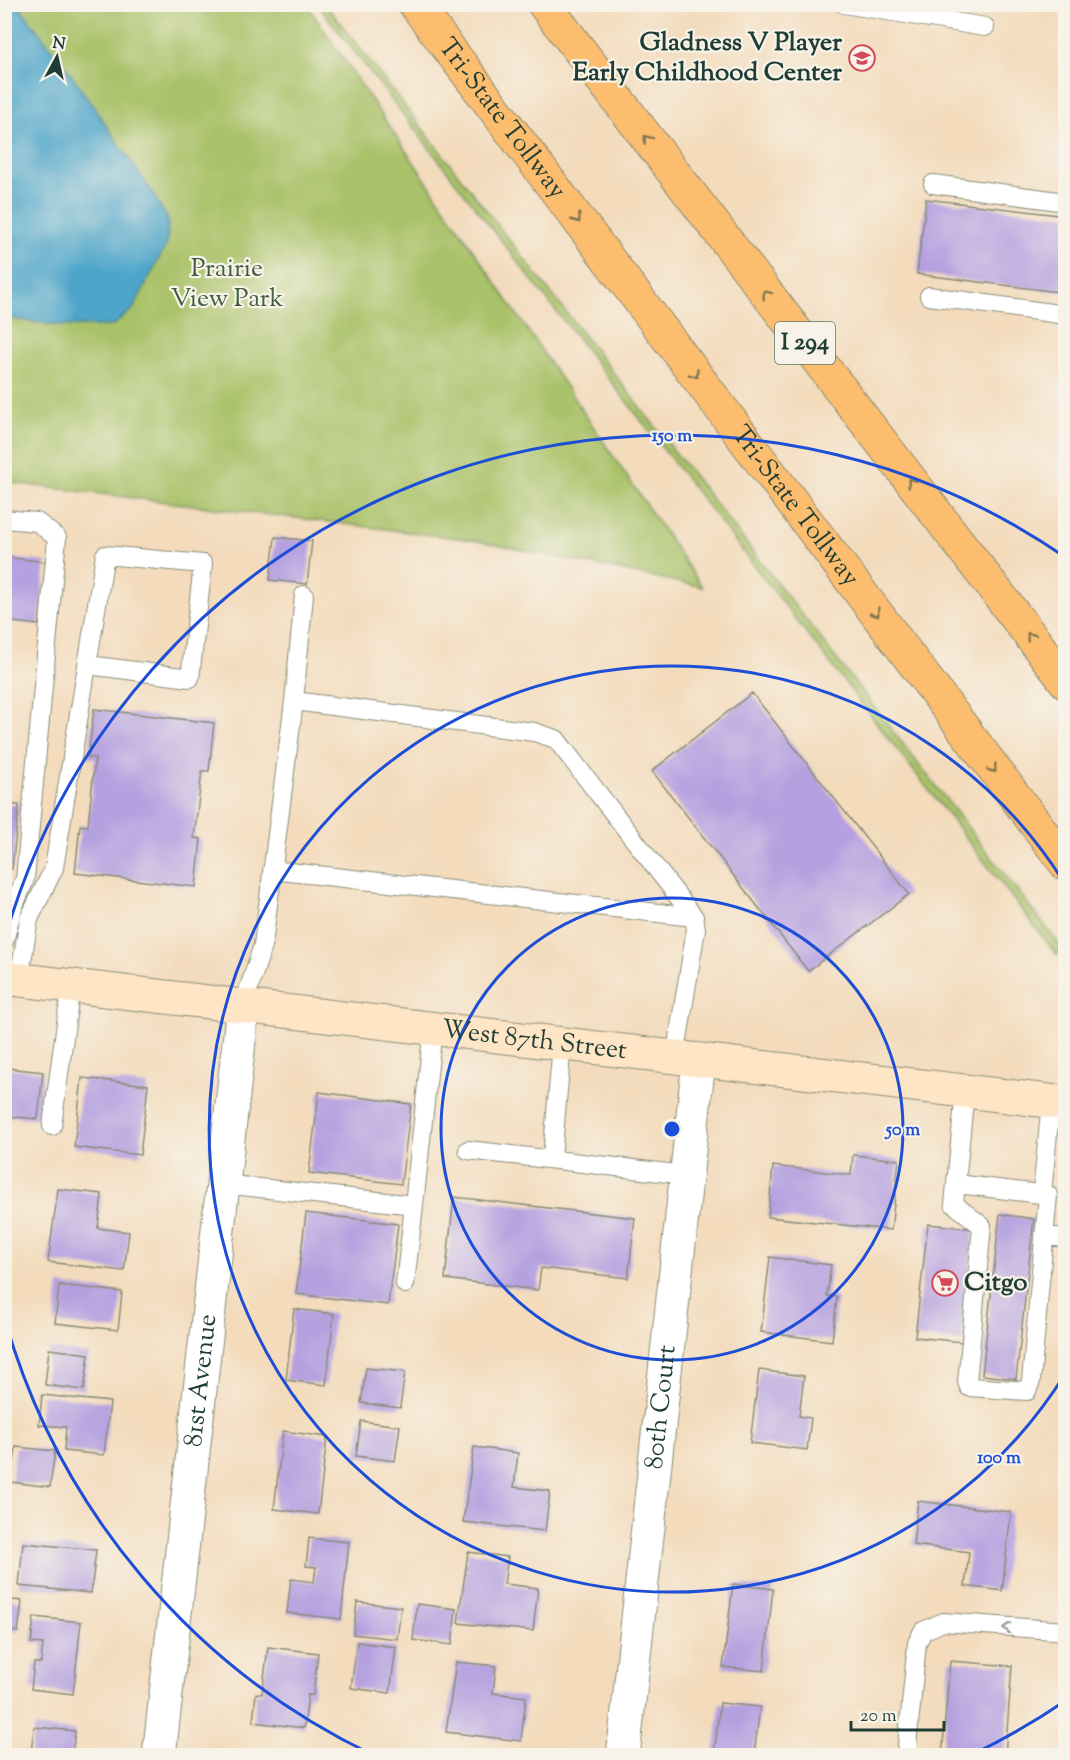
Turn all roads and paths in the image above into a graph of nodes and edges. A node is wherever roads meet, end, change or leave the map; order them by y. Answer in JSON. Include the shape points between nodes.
{"nodes":[{"id":1,"x":415,"y":4,"type":"edge"},
{"id":2,"x":544,"y":4,"type":"edge"},
{"id":3,"x":844,"y":4,"type":"edge"},
{"id":4,"x":985,"y":27,"type":"dead end"},
{"id":5,"x":933,"y":184,"type":"dead end"},
{"id":6,"x":1065,"y":202,"type":"edge"},
{"id":7,"x":929,"y":296,"type":"dead end"},
{"id":8,"x":1065,"y":315,"type":"edge"},
{"id":9,"x":4,"y":519,"type":"edge"},
{"id":10,"x":304,"y":596,"type":"dead end"},
{"id":11,"x":88,"y":665,"type":"junction"},
{"id":12,"x":1065,"y":682,"type":"edge"},
{"id":13,"x":294,"y":701,"type":"junction"},
{"id":14,"x":1065,"y":864,"type":"edge"},
{"id":15,"x":272,"y":870,"type":"junction"},
{"id":16,"x":694,"y":917,"type":"junction"},
{"id":17,"x":4,"y":941,"type":"edge"},
{"id":18,"x":12,"y":979,"type":"edge"},
{"id":19,"x":71,"y":986,"type":"junction"},
{"id":20,"x":243,"y":1006,"type":"junction"},
{"id":21,"x":433,"y":1028,"type":"junction"},
{"id":22,"x":562,"y":1044,"type":"junction"},
{"id":23,"x":687,"y":1059,"type":"junction"},
{"id":24,"x":964,"y":1091,"type":"junction"},
{"id":25,"x":1058,"y":1103,"type":"edge"},
{"id":26,"x":52,"y":1126,"type":"dead end"},
{"id":27,"x":468,"y":1150,"type":"dead end"},
{"id":28,"x":552,"y":1159,"type":"junction"},
{"id":29,"x":686,"y":1175,"type":"junction"},
{"id":30,"x":223,"y":1184,"type":"junction"},
{"id":31,"x":957,"y":1184,"type":"junction"},
{"id":32,"x":1042,"y":1194,"type":"junction"},
{"id":33,"x":414,"y":1205,"type":"junction"},
{"id":34,"x":1044,"y":1236,"type":"junction"},
{"id":35,"x":1065,"y":1238,"type":"edge"},
{"id":36,"x":405,"y":1284,"type":"dead end"},
{"id":37,"x":1065,"y":1631,"type":"edge"},
{"id":38,"x":159,"y":1755,"type":"edge"},
{"id":39,"x":623,"y":1755,"type":"edge"},
{"id":40,"x":906,"y":1755,"type":"edge"}],
"edges":[{"from":1,"to":14,"type":"highway","name":"Tri-State Tollway","one_way":true},
{"from":12,"to":2,"type":"highway","number":"I 294","one_way":true},
{"from":3,"to":4,"type":"lane"},
{"from":5,"to":6,"type":"lane"},
{"from":7,"to":8,"type":"lane"},
{"from":9,"to":17,"type":"lane","via":[[37,522],[57,538],[25,879]]},
{"from":10,"to":13,"type":"lane"},
{"from":11,"to":11,"type":"lane","via":[[105,555],[203,564],[190,678]]},
{"from":11,"to":18,"type":"lane","via":[[54,868],[29,919]]},
{"from":13,"to":15,"type":"lane"},
{"from":13,"to":16,"type":"lane","via":[[534,732],[556,739]]},
{"from":15,"to":16,"type":"lane"},
{"from":15,"to":20,"type":"lane","via":[[262,945]]},
{"from":16,"to":23,"type":"lane"},
{"from":18,"to":19,"type":"main road","name":"West 87th Street"},
{"from":19,"to":20,"type":"main road","name":"West 87th Street"},
{"from":19,"to":26,"type":"lane"},
{"from":20,"to":21,"type":"main road","name":"West 87th Street"},
{"from":20,"to":30,"type":"street","name":"81st Avenue"},
{"from":21,"to":22,"type":"main road","name":"West 87th Street"},
{"from":21,"to":33,"type":"lane"},
{"from":22,"to":23,"type":"main road","name":"West 87th Street"},
{"from":22,"to":28,"type":"lane"},
{"from":23,"to":24,"type":"main road","name":"West 87th Street"},
{"from":23,"to":29,"type":"street","name":"80th Court"},
{"from":24,"to":25,"type":"main road","name":"West 87th Street"},
{"from":24,"to":31,"type":"lane"},
{"from":25,"to":32,"type":"lane"},
{"from":27,"to":28,"type":"lane"},
{"from":28,"to":29,"type":"lane"},
{"from":29,"to":39,"type":"street","name":"80th Court"},
{"from":30,"to":33,"type":"lane"},
{"from":30,"to":38,"type":"street","name":"81st Avenue"},
{"from":31,"to":32,"type":"lane"},
{"from":31,"to":34,"type":"lane","via":[[954,1204],[982,1226],[969,1387],[1027,1391]]},
{"from":32,"to":34,"type":"lane","via":[[1048,1195]]},
{"from":33,"to":36,"type":"lane"},
{"from":34,"to":35,"type":"lane"},
{"from":37,"to":40,"type":"lane","one_way":true,"via":[[943,1622],[923,1631],[917,1643]]}]}
